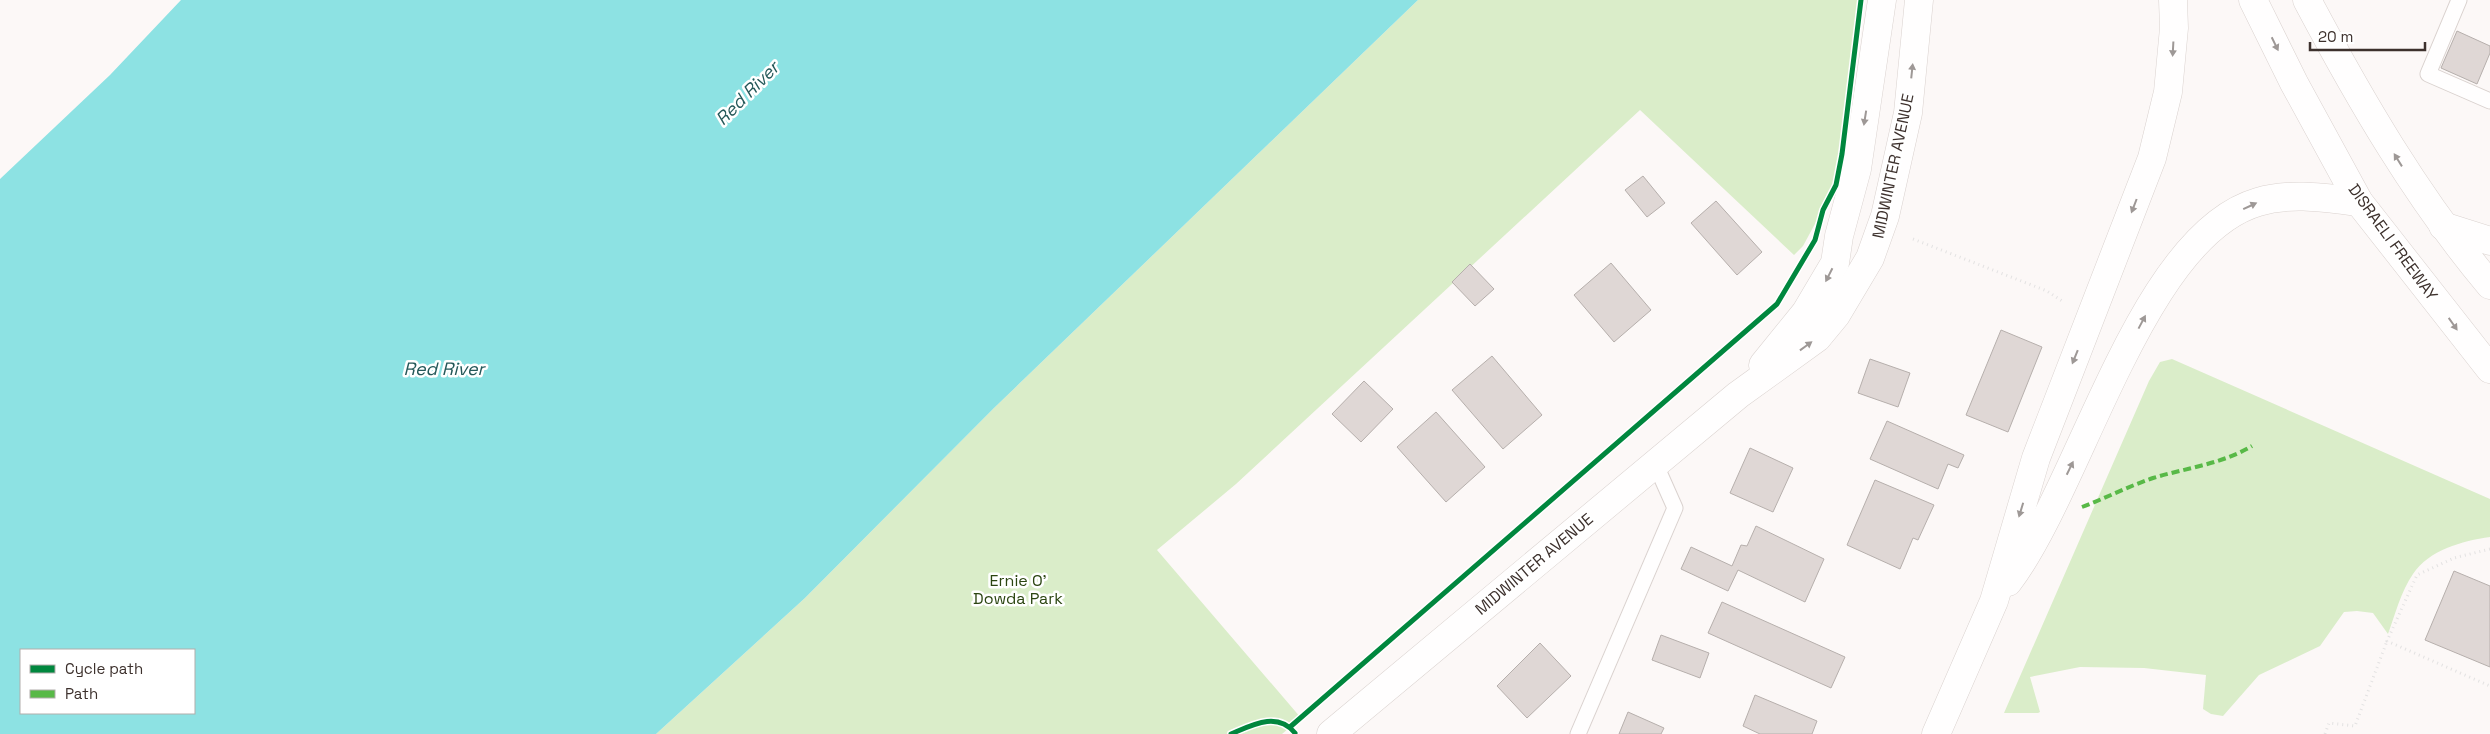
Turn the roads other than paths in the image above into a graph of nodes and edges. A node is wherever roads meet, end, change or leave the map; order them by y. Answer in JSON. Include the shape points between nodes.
{"nodes":[{"id":1,"x":1882,"y":0,"type":"edge"},
{"id":2,"x":1920,"y":0,"type":"edge"},
{"id":3,"x":2173,"y":0,"type":"edge"},
{"id":4,"x":2253,"y":0,"type":"edge"},
{"id":5,"x":2307,"y":0,"type":"edge"},
{"id":6,"x":2459,"y":0,"type":"edge"},
{"id":7,"x":2490,"y":101,"type":"edge"},
{"id":8,"x":2360,"y":202,"type":"junction"},
{"id":9,"x":2443,"y":226,"type":"junction"},
{"id":10,"x":2490,"y":241,"type":"edge"},
{"id":11,"x":2490,"y":285,"type":"edge"},
{"id":12,"x":2490,"y":369,"type":"edge"},
{"id":13,"x":1738,"y":395,"type":"junction"},
{"id":14,"x":1655,"y":463,"type":"junction"},
{"id":15,"x":1994,"y":601,"type":"junction"},
{"id":16,"x":1331,"y":734,"type":"edge"},
{"id":17,"x":1578,"y":734,"type":"edge"},
{"id":18,"x":1936,"y":734,"type":"edge"}],
"edges":[{"from":1,"to":13,"type":"main road","name":"MIDWINTER AVENUE","one_way":true,"via":[[1856,169],[1835,263],[1806,312]]},
{"from":13,"to":2,"type":"main road","name":"MIDWINTER AVENUE","one_way":true,"via":[[1817,338],[1849,297],[1870,258],[1885,216],[1908,112]]},
{"from":3,"to":15,"type":"main road","one_way":true,"via":[[2174,28],[2168,92],[2152,158],[2036,458]]},
{"from":4,"to":8,"type":"main road","name":"DISRAELI FREEWAY","one_way":true,"via":[[2294,83]]},
{"from":9,"to":5,"type":"main road","one_way":true,"via":[[2346,74]]},
{"from":6,"to":7,"type":"lane","via":[[2428,74]]},
{"from":8,"to":12,"type":"main road","name":"DISRAELI FREEWAY","one_way":true},
{"from":15,"to":8,"type":"main road","one_way":true,"via":[[2020,567],[2157,294],[2193,246],[2212,229],[2256,203],[2278,197]]},
{"from":9,"to":10,"type":"main road"},
{"from":9,"to":11,"type":"main road"},
{"from":13,"to":14,"type":"main road","name":"MIDWINTER AVENUE"},
{"from":14,"to":16,"type":"main road","name":"MIDWINTER AVENUE"},
{"from":14,"to":17,"type":"lane","via":[[1675,508]]},
{"from":15,"to":18,"type":"main road"}]}
